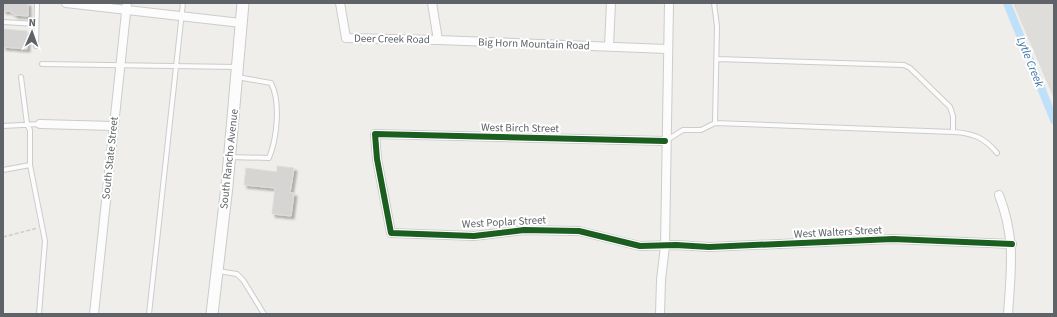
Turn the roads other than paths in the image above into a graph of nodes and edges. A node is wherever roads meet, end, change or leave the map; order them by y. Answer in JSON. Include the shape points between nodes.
{"nodes":[{"id":1,"x":37,"y":3,"type":"edge"},
{"id":2,"x":66,"y":3,"type":"edge"},
{"id":3,"x":183,"y":3,"type":"edge"},
{"id":4,"x":243,"y":3,"type":"edge"},
{"id":5,"x":340,"y":3,"type":"edge"},
{"id":6,"x":432,"y":3,"type":"edge"},
{"id":7,"x":611,"y":3,"type":"edge"},
{"id":8,"x":668,"y":3,"type":"edge"},
{"id":9,"x":714,"y":3,"type":"edge"},
{"id":10,"x":127,"y":6,"type":"edge"},
{"id":11,"x":182,"y":16,"type":"junction"},
{"id":12,"x":3,"y":22,"type":"edge"},
{"id":13,"x":242,"y":23,"type":"junction"},
{"id":14,"x":36,"y":24,"type":"junction"},
{"id":15,"x":438,"y":40,"type":"junction"},
{"id":16,"x":36,"y":46,"type":"dead end"},
{"id":17,"x":609,"y":46,"type":"junction"},
{"id":18,"x":668,"y":49,"type":"junction"},
{"id":19,"x":717,"y":59,"type":"junction"},
{"id":20,"x":42,"y":64,"type":"dead end"},
{"id":21,"x":120,"y":65,"type":"junction"},
{"id":22,"x":176,"y":66,"type":"junction"},
{"id":23,"x":237,"y":72,"type":"junction"},
{"id":24,"x":21,"y":77,"type":"dead end"},
{"id":25,"x":27,"y":124,"type":"junction"},
{"id":26,"x":40,"y":124,"type":"joint"},
{"id":27,"x":715,"y":124,"type":"junction"},
{"id":28,"x":3,"y":126,"type":"edge"},
{"id":29,"x":114,"y":126,"type":"junction"},
{"id":30,"x":953,"y":132,"type":"junction"},
{"id":31,"x":665,"y":141,"type":"junction"},
{"id":32,"x":997,"y":153,"type":"dead end"},
{"id":33,"x":230,"y":156,"type":"junction"},
{"id":34,"x":30,"y":164,"type":"junction"},
{"id":35,"x":3,"y":170,"type":"edge"},
{"id":36,"x":999,"y":195,"type":"dead end"},
{"id":37,"x":391,"y":233,"type":"joint"},
{"id":38,"x":1012,"y":244,"type":"junction"},
{"id":39,"x":665,"y":246,"type":"junction"},
{"id":40,"x":217,"y":271,"type":"junction"},
{"id":41,"x":38,"y":314,"type":"edge"},
{"id":42,"x":94,"y":314,"type":"edge"},
{"id":43,"x":149,"y":314,"type":"edge"},
{"id":44,"x":212,"y":314,"type":"edge"},
{"id":45,"x":264,"y":314,"type":"edge"},
{"id":46,"x":660,"y":314,"type":"edge"},
{"id":47,"x":1008,"y":314,"type":"edge"}],
"edges":[{"from":1,"to":14,"type":"lane"},
{"from":2,"to":10,"type":"street"},
{"from":3,"to":11,"type":"lane"},
{"from":4,"to":13,"type":"street","name":"South Rancho Avenue"},
{"from":5,"to":15,"type":"street","name":"Deer Creek Road","via":[[346,38]]},
{"from":6,"to":15,"type":"street"},
{"from":7,"to":17,"type":"street"},
{"from":8,"to":18,"type":"street"},
{"from":9,"to":19,"type":"lane"},
{"from":10,"to":11,"type":"street"},
{"from":10,"to":21,"type":"street","name":"South State Street"},
{"from":11,"to":13,"type":"street"},
{"from":11,"to":22,"type":"lane"},
{"from":12,"to":14,"type":"lane"},
{"from":13,"to":23,"type":"street","name":"South Rancho Avenue"},
{"from":14,"to":16,"type":"lane"},
{"from":15,"to":17,"type":"street","name":"Big Horn Mountain Road"},
{"from":17,"to":18,"type":"street","name":"Big Horn Mountain Road"},
{"from":18,"to":31,"type":"street"},
{"from":19,"to":27,"type":"lane"},
{"from":19,"to":30,"type":"lane","via":[[904,65],[950,107]]},
{"from":20,"to":21,"type":"lane"},
{"from":21,"to":22,"type":"lane"},
{"from":21,"to":29,"type":"street","name":"South State Street"},
{"from":22,"to":23,"type":"lane"},
{"from":22,"to":43,"type":"lane"},
{"from":23,"to":33,"type":"street","name":"South Rancho Avenue"},
{"from":23,"to":33,"type":"lane","via":[[271,83],[277,105],[273,149],[269,158]]},
{"from":24,"to":25,"type":"lane"},
{"from":25,"to":26,"type":"lane"},
{"from":25,"to":28,"type":"lane"},
{"from":25,"to":34,"type":"lane","via":[[30,130]]},
{"from":26,"to":29,"type":"street"},
{"from":27,"to":30,"type":"lane"},
{"from":27,"to":31,"type":"lane","via":[[701,130],[683,130]]},
{"from":29,"to":42,"type":"street","name":"South State Street"},
{"from":30,"to":32,"type":"lane","via":[[970,133],[981,137]]},
{"from":31,"to":37,"type":"street","name":"West Birch Street","via":[[375,134],[377,159]]},
{"from":31,"to":39,"type":"street"},
{"from":33,"to":40,"type":"street","name":"South Rancho Avenue"},
{"from":34,"to":35,"type":"lane"},
{"from":34,"to":41,"type":"lane","via":[[45,241]]},
{"from":36,"to":38,"type":"street"},
{"from":37,"to":39,"type":"street","name":"West Poplar Street","via":[[474,236],[524,230],[579,231],[625,244]]},
{"from":38,"to":39,"type":"street","name":"West Walters Street","via":[[886,239],[717,247]]},
{"from":38,"to":47,"type":"street"},
{"from":39,"to":46,"type":"street"},
{"from":40,"to":44,"type":"street","name":"South Rancho Avenue"},
{"from":40,"to":45,"type":"lane","via":[[237,274]]}]}
